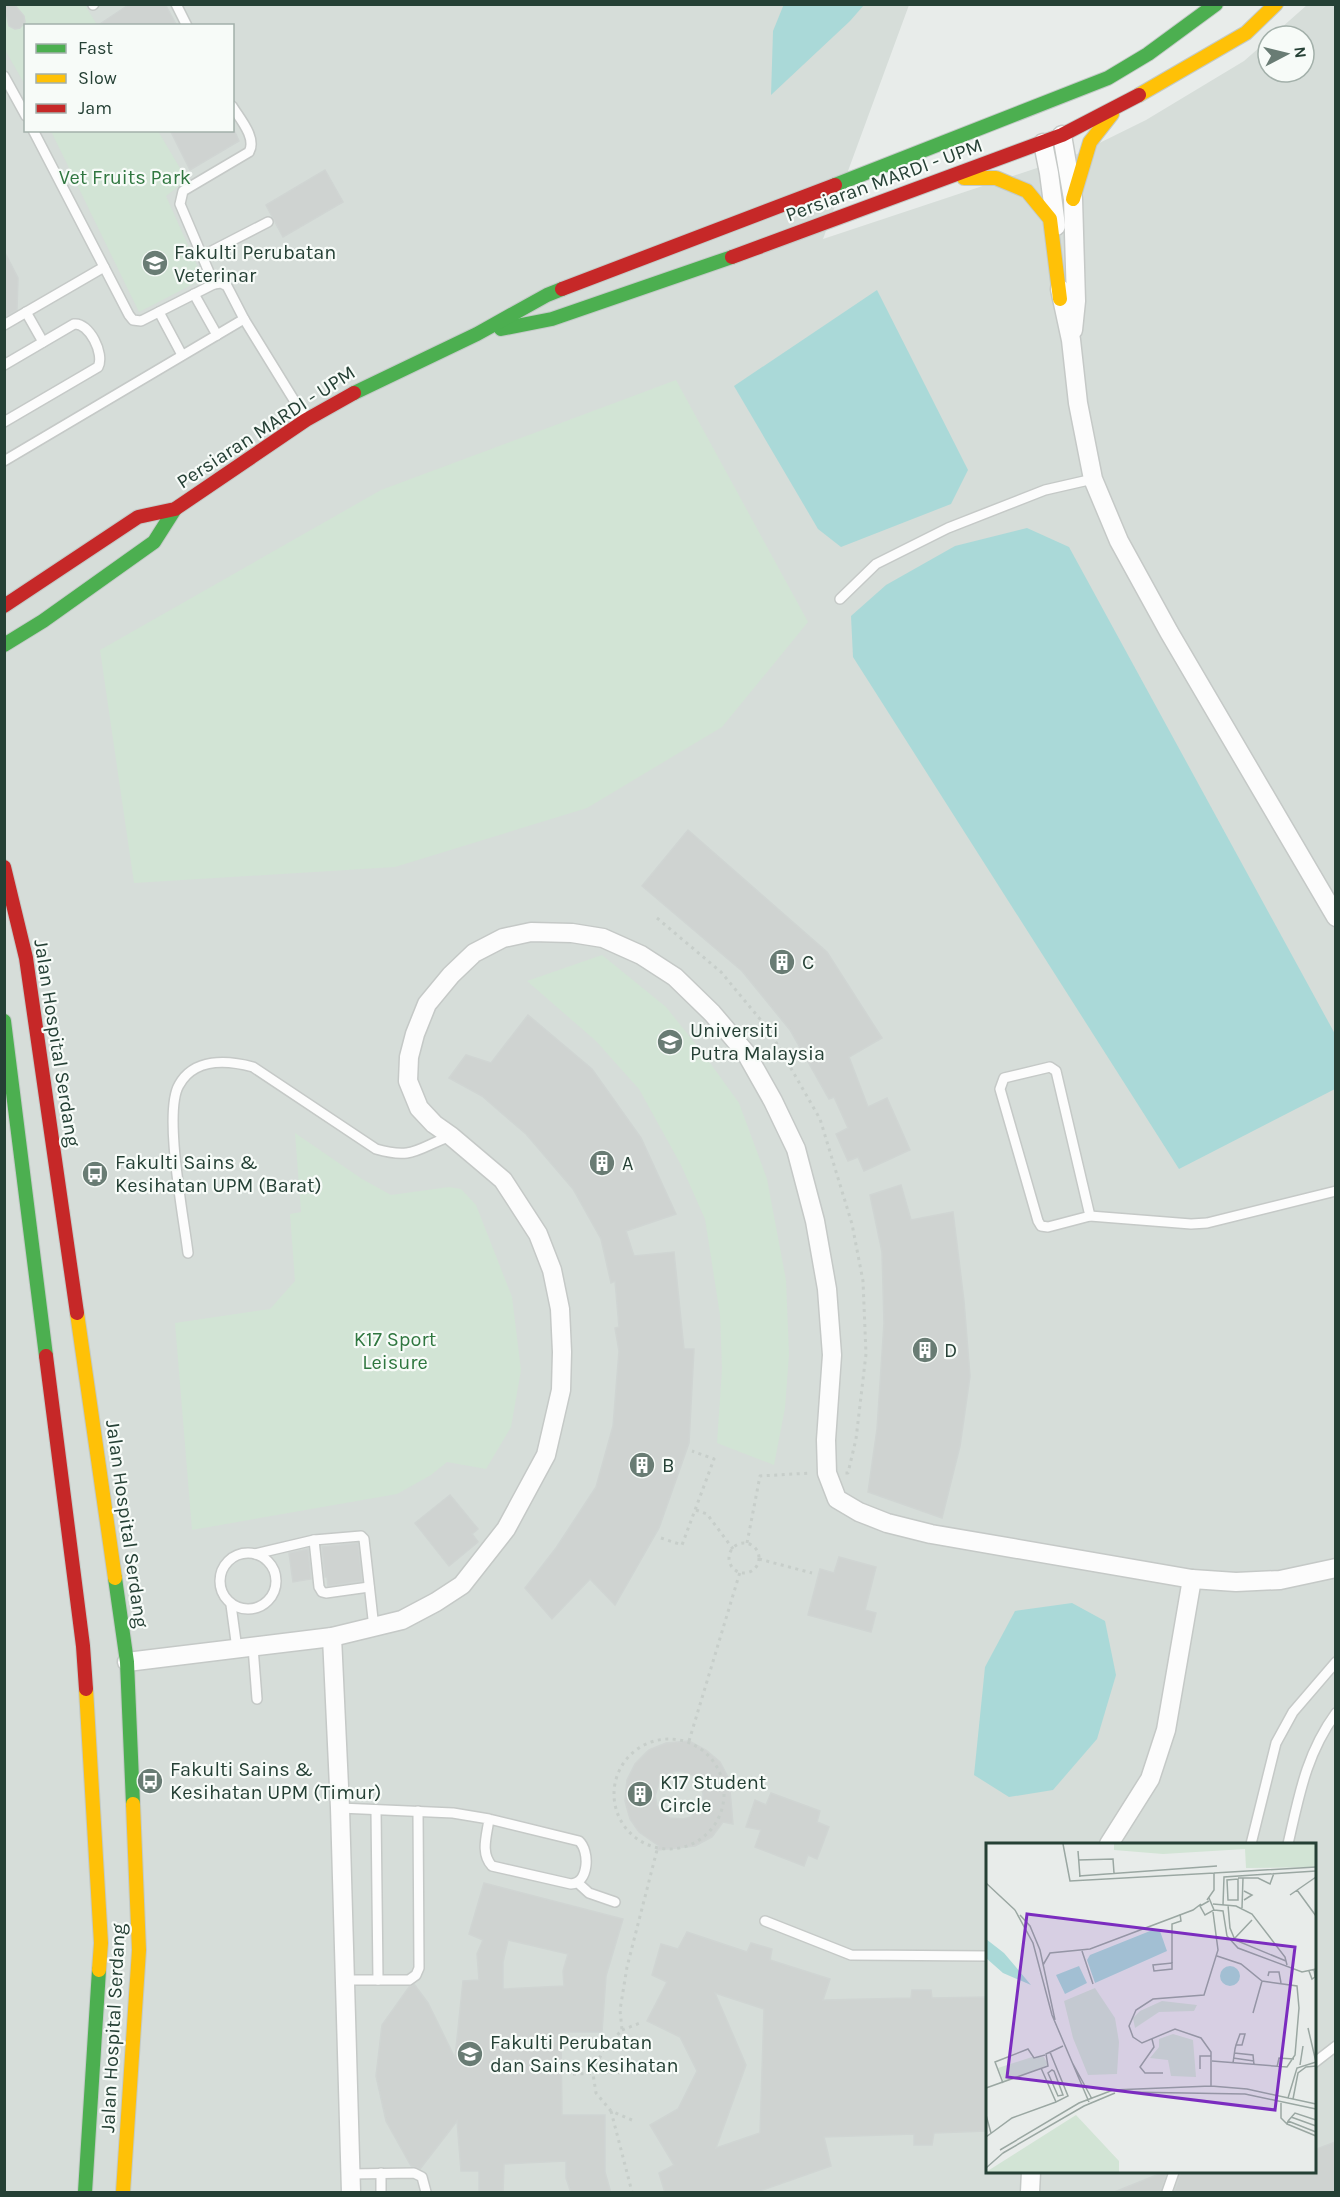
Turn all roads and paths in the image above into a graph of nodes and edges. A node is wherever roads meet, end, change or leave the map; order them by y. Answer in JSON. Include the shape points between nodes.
{"nodes":[{"id":1,"x":176,"y":4,"type":"edge"},
{"id":2,"x":1216,"y":4,"type":"edge"},
{"id":3,"x":1276,"y":4,"type":"edge"},
{"id":4,"x":186,"y":24,"type":"edge"},
{"id":5,"x":4,"y":76,"type":"edge"},
{"id":6,"x":1075,"y":91,"type":"junction"},
{"id":7,"x":1120,"y":104,"type":"junction"},
{"id":8,"x":1062,"y":108,"type":"dead end"},
{"id":9,"x":234,"y":109,"type":"edge"},
{"id":10,"x":24,"y":112,"type":"edge"},
{"id":11,"x":1009,"y":118,"type":"junction"},
{"id":12,"x":1046,"y":130,"type":"junction"},
{"id":13,"x":34,"y":132,"type":"edge"},
{"id":14,"x":946,"y":178,"type":"junction"},
{"id":15,"x":1074,"y":199,"type":"junction"},
{"id":16,"x":268,"y":222,"type":"dead end"},
{"id":17,"x":202,"y":256,"type":"junction"},
{"id":18,"x":104,"y":267,"type":"junction"},
{"id":19,"x":214,"y":284,"type":"junction"},
{"id":20,"x":194,"y":294,"type":"junction"},
{"id":21,"x":1060,"y":299,"type":"junction"},
{"id":22,"x":27,"y":312,"type":"junction"},
{"id":23,"x":159,"y":312,"type":"junction"},
{"id":24,"x":244,"y":319,"type":"junction"},
{"id":25,"x":4,"y":325,"type":"edge"},
{"id":26,"x":477,"y":334,"type":"junction"},
{"id":27,"x":217,"y":335,"type":"junction"},
{"id":28,"x":1071,"y":340,"type":"junction"},
{"id":29,"x":43,"y":342,"type":"junction"},
{"id":30,"x":182,"y":355,"type":"junction"},
{"id":31,"x":4,"y":365,"type":"edge"},
{"id":32,"x":306,"y":420,"type":"junction"},
{"id":33,"x":4,"y":422,"type":"edge"},
{"id":34,"x":4,"y":461,"type":"edge"},
{"id":35,"x":1093,"y":479,"type":"junction"},
{"id":36,"x":175,"y":509,"type":"junction"},
{"id":37,"x":840,"y":599,"type":"dead end"},
{"id":38,"x":4,"y":606,"type":"edge"},
{"id":39,"x":4,"y":645,"type":"edge"},
{"id":40,"x":4,"y":867,"type":"edge"},
{"id":41,"x":1335,"y":917,"type":"edge"},
{"id":42,"x":4,"y":1021,"type":"edge"},
{"id":43,"x":452,"y":1136,"type":"junction"},
{"id":44,"x":1335,"y":1191,"type":"edge"},
{"id":45,"x":1090,"y":1216,"type":"junction"},
{"id":46,"x":188,"y":1253,"type":"dead end"},
{"id":47,"x":692,"y":1451,"type":"dead end"},
{"id":48,"x":827,"y":1473,"type":"junction"},
{"id":49,"x":695,"y":1510,"type":"junction"},
{"id":50,"x":661,"y":1538,"type":"dead end"},
{"id":51,"x":314,"y":1540,"type":"junction"},
{"id":52,"x":747,"y":1543,"type":"junction"},
{"id":53,"x":733,"y":1549,"type":"junction"},
{"id":54,"x":255,"y":1554,"type":"junction"},
{"id":55,"x":759,"y":1559,"type":"junction"},
{"id":56,"x":1335,"y":1568,"type":"edge"},
{"id":57,"x":740,"y":1572,"type":"junction"},
{"id":58,"x":812,"y":1573,"type":"dead end"},
{"id":59,"x":1192,"y":1579,"type":"junction"},
{"id":60,"x":369,"y":1587,"type":"junction"},
{"id":61,"x":231,"y":1605,"type":"junction"},
{"id":62,"x":374,"y":1628,"type":"junction"},
{"id":63,"x":332,"y":1637,"type":"junction"},
{"id":64,"x":245,"y":1648,"type":"junction"},
{"id":65,"x":127,"y":1662,"type":"junction"},
{"id":66,"x":1335,"y":1662,"type":"edge"},
{"id":67,"x":257,"y":1699,"type":"dead end"},
{"id":68,"x":1335,"y":1713,"type":"edge"},
{"id":69,"x":689,"y":1741,"type":"junction"},
{"id":70,"x":340,"y":1809,"type":"junction"},
{"id":71,"x":376,"y":1810,"type":"junction"},
{"id":72,"x":418,"y":1811,"type":"junction"},
{"id":73,"x":489,"y":1819,"type":"junction"},
{"id":74,"x":1110,"y":1843,"type":"edge"},
{"id":75,"x":1251,"y":1843,"type":"edge"},
{"id":76,"x":1288,"y":1843,"type":"edge"},
{"id":77,"x":657,"y":1850,"type":"junction"},
{"id":78,"x":578,"y":1883,"type":"junction"},
{"id":79,"x":615,"y":1902,"type":"dead end"},
{"id":80,"x":765,"y":1921,"type":"dead end"},
{"id":81,"x":986,"y":1956,"type":"edge"},
{"id":82,"x":345,"y":1980,"type":"junction"},
{"id":83,"x":378,"y":1980,"type":"junction"},
{"id":84,"x":640,"y":2023,"type":"dead end"},
{"id":85,"x":622,"y":2030,"type":"junction"},
{"id":86,"x":1335,"y":2046,"type":"edge"},
{"id":87,"x":1316,"y":2061,"type":"edge"},
{"id":88,"x":678,"y":2071,"type":"dead end"},
{"id":89,"x":573,"y":2074,"type":"dead end"},
{"id":90,"x":593,"y":2074,"type":"junction"},
{"id":91,"x":611,"y":2111,"type":"junction"},
{"id":92,"x":632,"y":2120,"type":"dead end"},
{"id":93,"x":381,"y":2173,"type":"junction"},
{"id":94,"x":1031,"y":2173,"type":"edge"},
{"id":95,"x":1174,"y":2173,"type":"edge"},
{"id":96,"x":350,"y":2174,"type":"junction"},
{"id":97,"x":85,"y":2193,"type":"edge"},
{"id":98,"x":123,"y":2193,"type":"edge"},
{"id":99,"x":351,"y":2193,"type":"edge"},
{"id":100,"x":381,"y":2193,"type":"edge"},
{"id":101,"x":426,"y":2193,"type":"edge"},
{"id":102,"x":632,"y":2193,"type":"edge"},
{"id":103,"x":1030,"y":2193,"type":"edge"},
{"id":104,"x":1167,"y":2193,"type":"edge"}],
"edges":[{"from":1,"to":4,"type":"lane"},
{"from":2,"to":6,"type":"street","name":"Persiaran MARDI - UPM","via":[[1148,54],[1108,78]]},
{"from":3,"to":7,"type":"street","name":"Persiaran MARDI - UPM","via":[[1246,33]]},
{"from":5,"to":10,"type":"lane"},
{"from":6,"to":8,"type":"street"},
{"from":6,"to":11,"type":"street","name":"Persiaran MARDI - UPM"},
{"from":7,"to":12,"type":"street","name":"Persiaran MARDI - UPM"},
{"from":7,"to":15,"type":"street","via":[[1090,142]]},
{"from":9,"to":17,"type":"lane","via":[[251,139],[249,152],[183,191],[181,197],[182,210]]},
{"from":11,"to":12,"type":"street"},
{"from":11,"to":26,"type":"street","name":"Persiaran MARDI - UPM","via":[[547,295]]},
{"from":12,"to":14,"type":"street","name":"Persiaran MARDI - UPM"},
{"from":12,"to":15,"type":"street"},
{"from":12,"to":21,"type":"street"},
{"from":13,"to":18,"type":"lane"},
{"from":14,"to":21,"type":"street","via":[[996,178],[1027,191],[1050,219]]},
{"from":14,"to":26,"type":"street","name":"Persiaran MARDI - UPM","via":[[552,319]]},
{"from":15,"to":28,"type":"street","via":[[1076,301]]},
{"from":16,"to":17,"type":"lane"},
{"from":17,"to":19,"type":"lane"},
{"from":18,"to":22,"type":"lane"},
{"from":18,"to":23,"type":"lane","via":[[134,320],[141,321]]},
{"from":19,"to":20,"type":"lane"},
{"from":19,"to":24,"type":"lane","via":[[227,286]]},
{"from":20,"to":23,"type":"lane"},
{"from":20,"to":27,"type":"lane"},
{"from":21,"to":28,"type":"street"},
{"from":22,"to":25,"type":"lane"},
{"from":22,"to":29,"type":"lane"},
{"from":23,"to":30,"type":"lane"},
{"from":24,"to":27,"type":"lane"},
{"from":24,"to":32,"type":"lane"},
{"from":26,"to":32,"type":"street","name":"Persiaran MARDI - UPM","via":[[373,382]]},
{"from":27,"to":30,"type":"lane"},
{"from":28,"to":35,"type":"street"},
{"from":29,"to":31,"type":"lane"},
{"from":29,"to":33,"type":"lane","via":[[80,323],[102,360],[98,367]]},
{"from":30,"to":34,"type":"lane"},
{"from":32,"to":36,"type":"street","name":"Persiaran MARDI - UPM"},
{"from":35,"to":37,"type":"lane","via":[[1045,490],[948,528],[876,564]]},
{"from":35,"to":41,"type":"street","via":[[1141,581]]},
{"from":36,"to":38,"type":"street","name":"Persiaran MARDI - UPM","via":[[138,517]]},
{"from":36,"to":39,"type":"street","name":"Persiaran MARDI - UPM","via":[[154,542]]},
{"from":40,"to":65,"type":"street","name":"Jalan Hospital Serdang","via":[[26,958]]},
{"from":42,"to":97,"type":"street","name":"Jalan Hospital Serdang","via":[[83,1646],[101,1942]]},
{"from":43,"to":46,"type":"lane","via":[[412,1154],[376,1149],[253,1067],[232,1061],[211,1062],[191,1071],[178,1085],[173,1110]]},
{"from":43,"to":48,"type":"street","via":[[419,1108],[408,1081],[409,1057],[428,1005],[474,953],[503,938],[531,932],[572,933],[603,938],[641,955],[675,977],[746,1053],[796,1149],[827,1289],[831,1355]]},
{"from":43,"to":62,"type":"street","via":[[503,1180],[538,1234],[552,1270],[560,1309],[561,1390],[546,1455],[499,1538],[462,1585],[402,1620]]},
{"from":44,"to":45,"type":"lane","via":[[1207,1223]]},
{"from":45,"to":45,"type":"lane","via":[[1041,1226],[1000,1089],[1004,1078],[1042,1068],[1056,1071]]},
{"from":47,"to":49,"type":"path","via":[[714,1459]]},
{"from":48,"to":52,"type":"path","via":[[760,1476]]},
{"from":48,"to":59,"type":"street","via":[[837,1499],[887,1523]]},
{"from":49,"to":50,"type":"path","via":[[682,1545]]},
{"from":49,"to":53,"type":"path","via":[[707,1514]]},
{"from":51,"to":54,"type":"lane"},
{"from":51,"to":60,"type":"lane","via":[[361,1536]]},
{"from":51,"to":60,"type":"lane","via":[[322,1592]]},
{"from":52,"to":53,"type":"path"},
{"from":52,"to":55,"type":"path","via":[[756,1548]]},
{"from":53,"to":57,"type":"path","via":[[731,1562]]},
{"from":54,"to":61,"type":"lane","via":[[236,1556],[222,1569],[220,1589]]},
{"from":54,"to":61,"type":"lane","via":[[274,1572],[276,1581],[271,1598],[257,1608],[239,1609]]},
{"from":55,"to":57,"type":"path","via":[[750,1571]]},
{"from":55,"to":58,"type":"path"},
{"from":56,"to":59,"type":"street","via":[[1280,1580]]},
{"from":57,"to":69,"type":"path"},
{"from":59,"to":74,"type":"street","via":[[1166,1730],[1150,1779]]},
{"from":60,"to":62,"type":"lane"},
{"from":61,"to":64,"type":"lane"},
{"from":62,"to":63,"type":"street"},
{"from":63,"to":64,"type":"street"},
{"from":63,"to":70,"type":"street"},
{"from":64,"to":65,"type":"street"},
{"from":64,"to":67,"type":"lane"},
{"from":65,"to":98,"type":"street","name":"Jalan Hospital Serdang","via":[[139,1950]]},
{"from":66,"to":75,"type":"lane","via":[[1293,1712],[1276,1743]]},
{"from":68,"to":76,"type":"lane","via":[[1311,1755]]},
{"from":69,"to":77,"type":"path","via":[[715,1761],[726,1793],[717,1826],[691,1847]]},
{"from":69,"to":77,"type":"path","via":[[658,1738],[630,1752],[614,1779],[614,1810],[630,1836]]},
{"from":70,"to":71,"type":"lane"},
{"from":70,"to":82,"type":"street"},
{"from":71,"to":72,"type":"lane"},
{"from":71,"to":83,"type":"lane"},
{"from":72,"to":73,"type":"lane"},
{"from":72,"to":83,"type":"lane","via":[[419,1968],[409,1980]]},
{"from":73,"to":78,"type":"lane","via":[[485,1851],[492,1866]]},
{"from":73,"to":78,"type":"lane","via":[[579,1841],[586,1854]]},
{"from":77,"to":85,"type":"path","via":[[627,1967],[620,2010]]},
{"from":78,"to":79,"type":"lane","via":[[590,1893]]},
{"from":80,"to":81,"type":"lane","via":[[851,1955]]},
{"from":82,"to":83,"type":"lane"},
{"from":82,"to":96,"type":"street"},
{"from":84,"to":85,"type":"path"},
{"from":85,"to":90,"type":"path","via":[[603,2050]]},
{"from":86,"to":87,"type":"lane"},
{"from":88,"to":90,"type":"path"},
{"from":89,"to":90,"type":"path"},
{"from":90,"to":91,"type":"path","via":[[596,2093]]},
{"from":91,"to":92,"type":"path"},
{"from":91,"to":102,"type":"path"},
{"from":93,"to":96,"type":"lane"},
{"from":93,"to":100,"type":"lane"},
{"from":93,"to":101,"type":"lane","via":[[414,2173],[422,2177]]},
{"from":94,"to":103,"type":"street"},
{"from":95,"to":104,"type":"lane"},
{"from":96,"to":99,"type":"street"}]}
